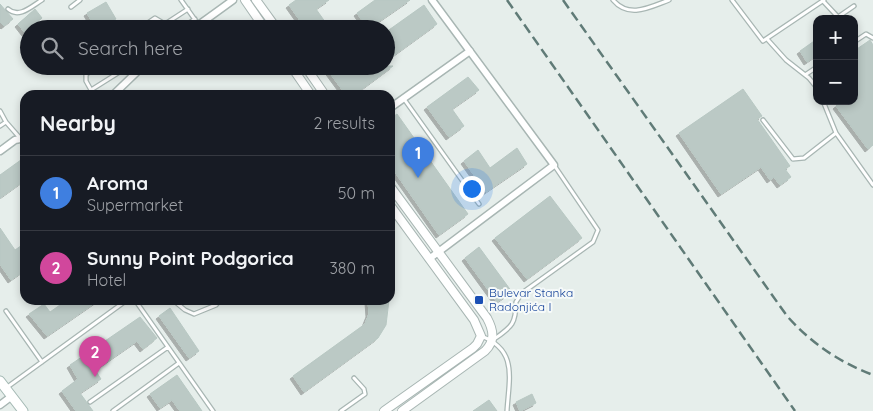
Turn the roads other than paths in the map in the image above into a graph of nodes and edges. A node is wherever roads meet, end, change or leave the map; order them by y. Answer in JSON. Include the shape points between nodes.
{"nodes":[{"id":1,"x":42,"y":0,"type":"edge"},
{"id":2,"x":80,"y":0,"type":"edge"},
{"id":3,"x":181,"y":0,"type":"edge"},
{"id":4,"x":233,"y":0,"type":"edge"},
{"id":5,"x":245,"y":0,"type":"edge"},
{"id":6,"x":256,"y":0,"type":"edge"},
{"id":7,"x":432,"y":0,"type":"edge"},
{"id":8,"x":613,"y":0,"type":"edge"},
{"id":9,"x":669,"y":0,"type":"edge"},
{"id":10,"x":732,"y":0,"type":"edge"},
{"id":11,"x":823,"y":0,"type":"edge"},
{"id":12,"x":854,"y":6,"type":"dead end"},
{"id":13,"x":71,"y":7,"type":"dead end"},
{"id":14,"x":8,"y":9,"type":"dead end"},
{"id":15,"x":188,"y":9,"type":"junction"},
{"id":16,"x":171,"y":20,"type":"edge"},
{"id":17,"x":194,"y":20,"type":"edge"},
{"id":18,"x":202,"y":20,"type":"edge"},
{"id":19,"x":259,"y":20,"type":"edge"},
{"id":20,"x":271,"y":20,"type":"edge"},
{"id":21,"x":873,"y":38,"type":"edge"},
{"id":22,"x":858,"y":39,"type":"edge"},
{"id":23,"x":768,"y":40,"type":"junction"},
{"id":24,"x":470,"y":51,"type":"junction"},
{"id":25,"x":813,"y":70,"type":"edge"},
{"id":26,"x":86,"y":75,"type":"edge"},
{"id":27,"x":112,"y":75,"type":"edge"},
{"id":28,"x":134,"y":75,"type":"edge"},
{"id":29,"x":297,"y":75,"type":"edge"},
{"id":30,"x":311,"y":75,"type":"edge"},
{"id":31,"x":805,"y":75,"type":"junction"},
{"id":32,"x":813,"y":84,"type":"edge"},
{"id":33,"x":91,"y":90,"type":"joint"},
{"id":34,"x":118,"y":90,"type":"edge"},
{"id":35,"x":307,"y":90,"type":"edge"},
{"id":36,"x":322,"y":90,"type":"edge"},
{"id":37,"x":404,"y":99,"type":"junction"},
{"id":38,"x":395,"y":105,"type":"edge"},
{"id":39,"x":825,"y":105,"type":"edge"},
{"id":40,"x":0,"y":111,"type":"edge"},
{"id":41,"x":763,"y":120,"type":"dead end"},
{"id":42,"x":6,"y":122,"type":"junction"},
{"id":43,"x":0,"y":126,"type":"edge"},
{"id":44,"x":836,"y":133,"type":"junction"},
{"id":45,"x":20,"y":135,"type":"edge"},
{"id":46,"x":20,"y":140,"type":"edge"},
{"id":47,"x":0,"y":151,"type":"edge"},
{"id":48,"x":554,"y":165,"type":"junction"},
{"id":49,"x":873,"y":185,"type":"edge"},
{"id":50,"x":395,"y":193,"type":"edge"},
{"id":51,"x":479,"y":204,"type":"dead end"},
{"id":52,"x":395,"y":212,"type":"edge"},
{"id":53,"x":438,"y":252,"type":"junction"},
{"id":54,"x":429,"y":259,"type":"junction"},
{"id":55,"x":120,"y":305,"type":"edge"},
{"id":56,"x":139,"y":305,"type":"edge"},
{"id":57,"x":179,"y":305,"type":"edge"},
{"id":58,"x":216,"y":305,"type":"edge"},
{"id":59,"x":6,"y":311,"type":"dead end"},
{"id":60,"x":480,"y":336,"type":"junction"},
{"id":61,"x":493,"y":341,"type":"junction"},
{"id":62,"x":168,"y":347,"type":"junction"},
{"id":63,"x":42,"y":362,"type":"junction"},
{"id":64,"x":179,"y":363,"type":"junction"},
{"id":65,"x":354,"y":378,"type":"dead end"},
{"id":66,"x":3,"y":384,"type":"edge"},
{"id":67,"x":12,"y":396,"type":"junction"},
{"id":68,"x":90,"y":402,"type":"dead end"},
{"id":69,"x":0,"y":405,"type":"edge"},
{"id":70,"x":23,"y":411,"type":"edge"},
{"id":71,"x":113,"y":411,"type":"edge"},
{"id":72,"x":213,"y":411,"type":"edge"},
{"id":73,"x":341,"y":411,"type":"edge"},
{"id":74,"x":384,"y":411,"type":"edge"},
{"id":75,"x":402,"y":411,"type":"edge"},
{"id":76,"x":507,"y":411,"type":"edge"}],
"edges":[{"from":1,"to":14,"type":"lane","via":[[20,13]]},
{"from":2,"to":13,"type":"lane"},
{"from":3,"to":15,"type":"lane"},
{"from":4,"to":18,"type":"street"},
{"from":5,"to":19,"type":"street"},
{"from":6,"to":20,"type":"street"},
{"from":7,"to":24,"type":"street"},
{"from":8,"to":9,"type":"lane","via":[[632,11]]},
{"from":10,"to":23,"type":"lane","via":[[760,39],[763,42]]},
{"from":11,"to":12,"type":"lane","via":[[838,17]]},
{"from":11,"to":23,"type":"lane"},
{"from":15,"to":16,"type":"lane"},
{"from":15,"to":17,"type":"lane"},
{"from":21,"to":22,"type":"lane","via":[[866,34]]},
{"from":23,"to":31,"type":"lane"},
{"from":24,"to":37,"type":"street"},
{"from":24,"to":48,"type":"street"},
{"from":25,"to":31,"type":"lane"},
{"from":26,"to":33,"type":"lane"},
{"from":27,"to":33,"type":"lane"},
{"from":28,"to":34,"type":"street"},
{"from":29,"to":35,"type":"street"},
{"from":30,"to":36,"type":"street"},
{"from":31,"to":32,"type":"lane"},
{"from":37,"to":38,"type":"street"},
{"from":37,"to":51,"type":"lane"},
{"from":39,"to":44,"type":"lane"},
{"from":40,"to":42,"type":"lane"},
{"from":41,"to":44,"type":"lane","via":[[793,159],[804,158]]},
{"from":42,"to":43,"type":"lane"},
{"from":42,"to":45,"type":"lane"},
{"from":44,"to":49,"type":"lane"},
{"from":46,"to":47,"type":"street"},
{"from":48,"to":53,"type":"street"},
{"from":48,"to":61,"type":"lane","via":[[598,230],[597,236],[522,293],[516,302],[517,313],[512,325]]},
{"from":50,"to":53,"type":"street"},
{"from":52,"to":54,"type":"street"},
{"from":53,"to":54,"type":"street"},
{"from":53,"to":61,"type":"street","via":[[487,318],[493,331]]},
{"from":54,"to":60,"type":"street","via":[[479,328]]},
{"from":55,"to":63,"type":"lane"},
{"from":56,"to":62,"type":"lane"},
{"from":57,"to":58,"type":"lane","via":[[194,314]]},
{"from":59,"to":63,"type":"lane"},
{"from":60,"to":61,"type":"lane"},
{"from":60,"to":74,"type":"street","via":[[473,348]]},
{"from":61,"to":75,"type":"street","via":[[480,355]]},
{"from":61,"to":76,"type":"lane","via":[[500,346],[509,363]]},
{"from":62,"to":64,"type":"lane"},
{"from":62,"to":68,"type":"lane"},
{"from":63,"to":66,"type":"lane"},
{"from":64,"to":71,"type":"lane"},
{"from":64,"to":72,"type":"lane"},
{"from":65,"to":73,"type":"lane","via":[[365,394]]},
{"from":66,"to":67,"type":"main road"},
{"from":67,"to":69,"type":"street"},
{"from":67,"to":70,"type":"main road"}]}
